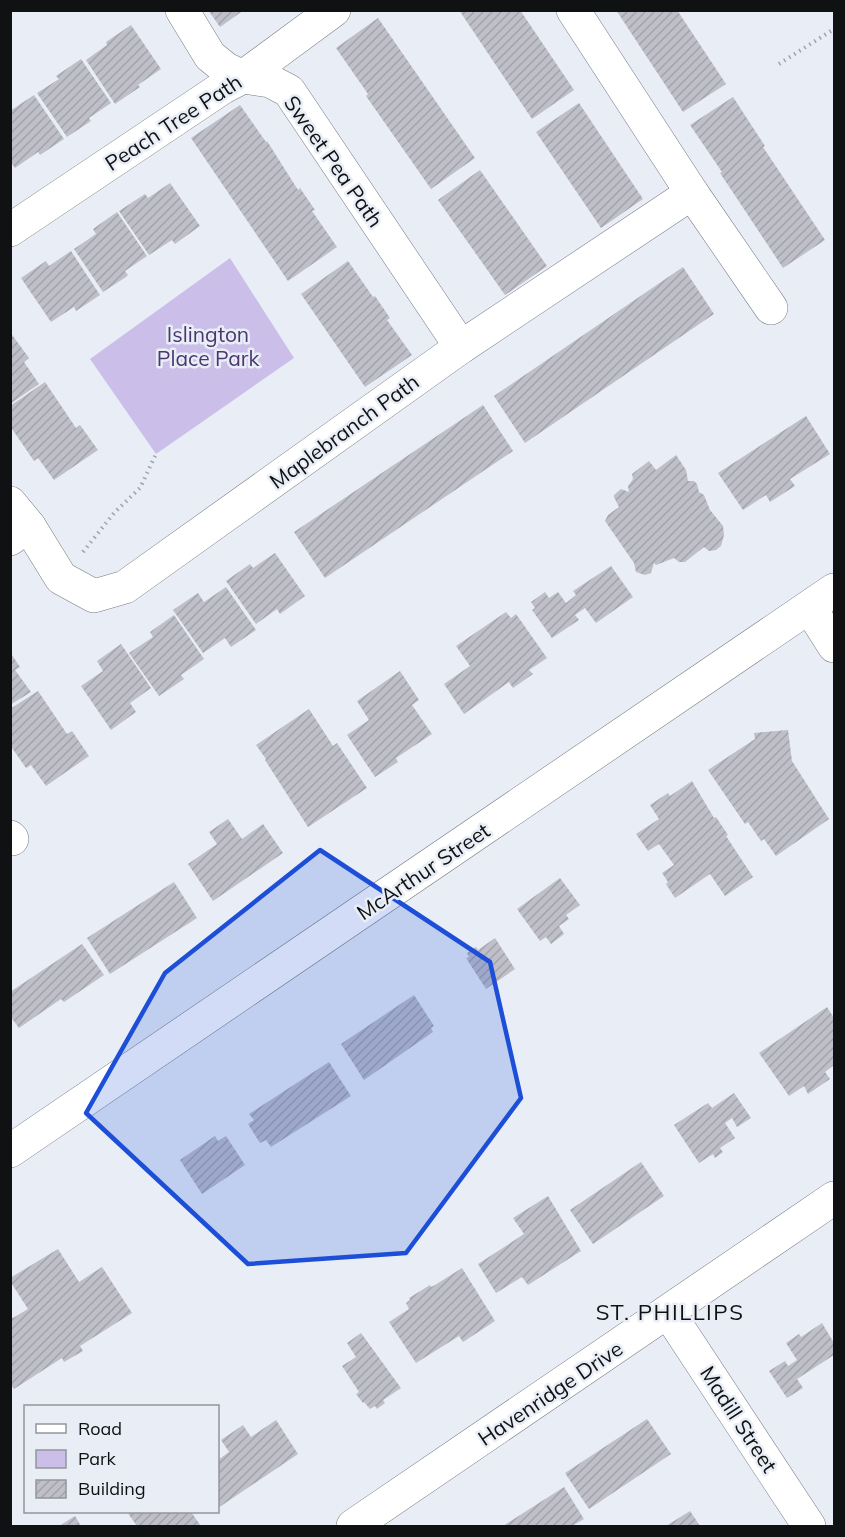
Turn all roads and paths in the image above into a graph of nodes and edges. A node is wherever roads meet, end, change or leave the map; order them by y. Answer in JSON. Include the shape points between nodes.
{"nodes":[{"id":1,"x":182,"y":10,"type":"edge"},
{"id":2,"x":334,"y":10,"type":"edge"},
{"id":3,"x":573,"y":10,"type":"edge"},
{"id":4,"x":834,"y":29,"type":"edge"},
{"id":5,"x":779,"y":64,"type":"dead end"},
{"id":6,"x":243,"y":77,"type":"junction"},
{"id":7,"x":692,"y":193,"type":"junction"},
{"id":8,"x":10,"y":230,"type":"edge"},
{"id":9,"x":771,"y":308,"type":"dead end"},
{"id":10,"x":461,"y":347,"type":"junction"},
{"id":11,"x":156,"y":454,"type":"dead end"},
{"id":12,"x":17,"y":523,"type":"edge"},
{"id":13,"x":61,"y":578,"type":"junction"},
{"id":14,"x":822,"y":599,"type":"edge"},
{"id":15,"x":834,"y":646,"type":"edge"},
{"id":16,"x":10,"y":1151,"type":"edge"},
{"id":17,"x":834,"y":1198,"type":"edge"},
{"id":18,"x":668,"y":1312,"type":"junction"},
{"id":19,"x":353,"y":1527,"type":"edge"},
{"id":20,"x":809,"y":1527,"type":"edge"}],
"edges":[{"from":1,"to":6,"type":"street","name":"Sweet Pea Path","via":[[210,56]]},
{"from":2,"to":6,"type":"street","name":"Peach Tree Path"},
{"from":3,"to":7,"type":"street"},
{"from":4,"to":5,"type":"path"},
{"from":6,"to":8,"type":"street","name":"Peach Tree Path"},
{"from":6,"to":10,"type":"street","name":"Sweet Pea Path","via":[[270,81],[289,92]]},
{"from":7,"to":9,"type":"street"},
{"from":7,"to":10,"type":"street","name":"Maplebranch Path"},
{"from":10,"to":13,"type":"street","name":"Maplebranch Path","via":[[125,587],[94,596]]},
{"from":11,"to":13,"type":"path","via":[[140,488],[114,513]]},
{"from":12,"to":13,"type":"street","name":"Maplebranch Path"},
{"from":14,"to":15,"type":"street"},
{"from":14,"to":16,"type":"street","name":"McArthur Street"},
{"from":17,"to":18,"type":"street","name":"Havenridge Drive"},
{"from":18,"to":19,"type":"street","name":"Havenridge Drive"},
{"from":18,"to":20,"type":"street","name":"Madill Street"}]}
